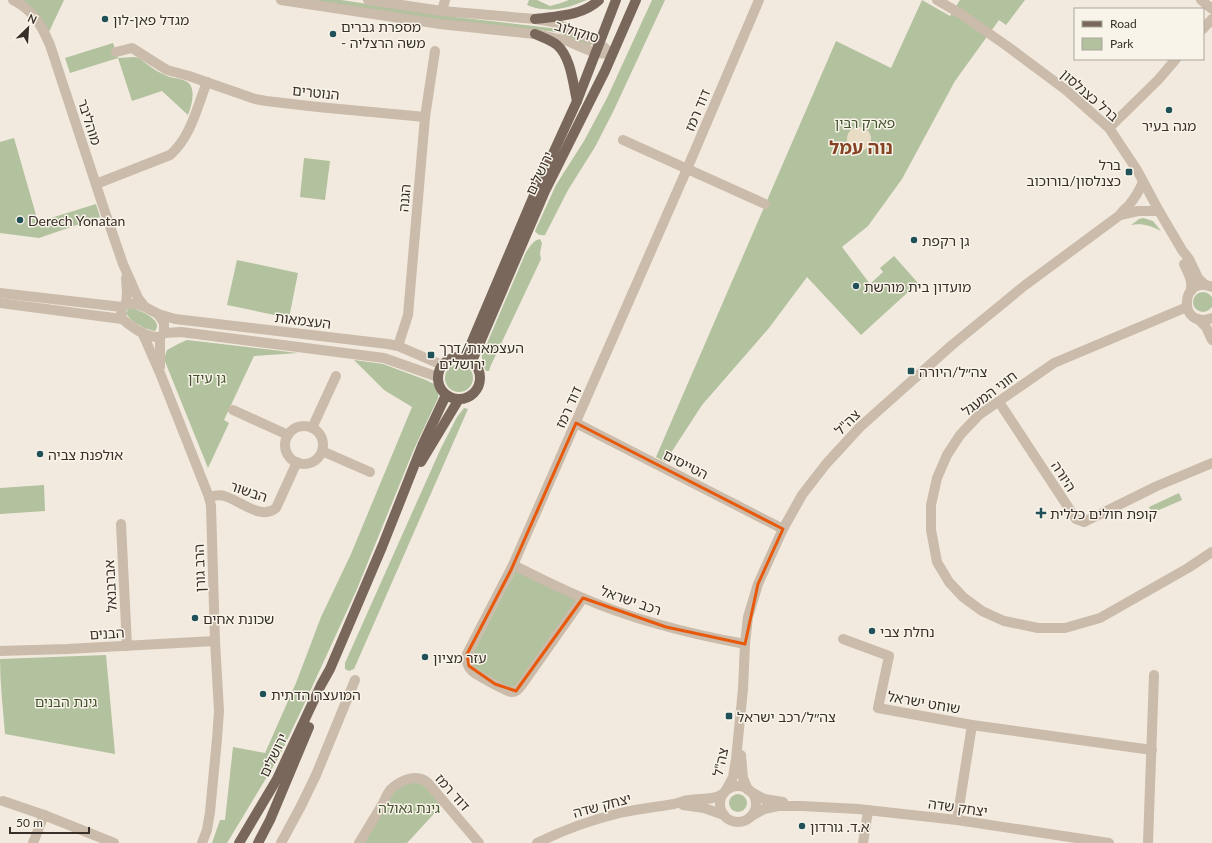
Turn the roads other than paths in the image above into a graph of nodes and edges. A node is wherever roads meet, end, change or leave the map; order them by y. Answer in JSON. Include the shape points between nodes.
{"nodes":[{"id":1,"x":13,"y":0,"type":"edge"},
{"id":2,"x":281,"y":0,"type":"edge"},
{"id":3,"x":368,"y":0,"type":"edge"},
{"id":4,"x":444,"y":0,"type":"edge"},
{"id":5,"x":599,"y":0,"type":"edge"},
{"id":6,"x":616,"y":0,"type":"edge"},
{"id":7,"x":636,"y":0,"type":"edge"},
{"id":8,"x":759,"y":0,"type":"edge"},
{"id":9,"x":937,"y":0,"type":"edge"},
{"id":10,"x":1201,"y":0,"type":"edge"},
{"id":11,"x":1212,"y":10,"type":"edge"},
{"id":12,"x":442,"y":11,"type":"junction"},
{"id":13,"x":535,"y":19,"type":"junction"},
{"id":14,"x":1212,"y":19,"type":"edge"},
{"id":15,"x":1204,"y":28,"type":"edge"},
{"id":16,"x":535,"y":34,"type":"junction"},
{"id":17,"x":599,"y":43,"type":"junction"},
{"id":18,"x":435,"y":51,"type":"dead end"},
{"id":19,"x":116,"y":52,"type":"dead end"},
{"id":20,"x":595,"y":53,"type":"junction"},
{"id":21,"x":612,"y":54,"type":"junction"},
{"id":22,"x":1175,"y":60,"type":"edge"},
{"id":23,"x":207,"y":82,"type":"junction"},
{"id":24,"x":577,"y":101,"type":"junction"},
{"id":25,"x":425,"y":117,"type":"junction"},
{"id":26,"x":1110,"y":128,"type":"junction"},
{"id":27,"x":623,"y":140,"type":"dead end"},
{"id":28,"x":687,"y":169,"type":"junction"},
{"id":29,"x":1143,"y":182,"type":"junction"},
{"id":30,"x":96,"y":184,"type":"junction"},
{"id":31,"x":765,"y":204,"type":"dead end"},
{"id":32,"x":1159,"y":211,"type":"junction"},
{"id":33,"x":1120,"y":215,"type":"junction"},
{"id":34,"x":1182,"y":250,"type":"junction"},
{"id":35,"x":123,"y":264,"type":"junction"},
{"id":36,"x":1208,"y":286,"type":"edge"},
{"id":37,"x":1191,"y":291,"type":"junction"},
{"id":38,"x":0,"y":293,"type":"edge"},
{"id":39,"x":0,"y":303,"type":"edge"},
{"id":40,"x":124,"y":305,"type":"junction"},
{"id":41,"x":145,"y":307,"type":"junction"},
{"id":42,"x":1187,"y":307,"type":"junction"},
{"id":43,"x":158,"y":314,"type":"junction"},
{"id":44,"x":1212,"y":318,"type":"edge"},
{"id":45,"x":122,"y":319,"type":"junction"},
{"id":46,"x":1198,"y":320,"type":"junction"},
{"id":47,"x":142,"y":332,"type":"junction"},
{"id":48,"x":162,"y":335,"type":"junction"},
{"id":49,"x":1212,"y":340,"type":"edge"},
{"id":50,"x":398,"y":346,"type":"junction"},
{"id":51,"x":468,"y":359,"type":"junction"},
{"id":52,"x":442,"y":364,"type":"junction"},
{"id":53,"x":160,"y":373,"type":"junction"},
{"id":54,"x":336,"y":376,"type":"dead end"},
{"id":55,"x":438,"y":377,"type":"junction"},
{"id":56,"x":446,"y":395,"type":"junction"},
{"id":57,"x":459,"y":399,"type":"junction"},
{"id":58,"x":999,"y":402,"type":"junction"},
{"id":59,"x":232,"y":410,"type":"dead end"},
{"id":60,"x":576,"y":423,"type":"junction"},
{"id":61,"x":312,"y":428,"type":"junction"},
{"id":62,"x":288,"y":435,"type":"junction"},
{"id":63,"x":322,"y":451,"type":"junction"},
{"id":64,"x":297,"y":462,"type":"junction"},
{"id":65,"x":1212,"y":463,"type":"edge"},
{"id":66,"x":370,"y":472,"type":"dead end"},
{"id":67,"x":209,"y":497,"type":"junction"},
{"id":68,"x":400,"y":502,"type":"junction"},
{"id":69,"x":121,"y":524,"type":"dead end"},
{"id":70,"x":783,"y":529,"type":"junction"},
{"id":71,"x":1212,"y":552,"type":"edge"},
{"id":72,"x":513,"y":565,"type":"junction"},
{"id":73,"x":583,"y":598,"type":"junction"},
{"id":74,"x":843,"y":639,"type":"dead end"},
{"id":75,"x":215,"y":641,"type":"junction"},
{"id":76,"x":745,"y":644,"type":"junction"},
{"id":77,"x":127,"y":646,"type":"junction"},
{"id":78,"x":0,"y":651,"type":"edge"},
{"id":79,"x":1154,"y":675,"type":"dead end"},
{"id":80,"x":326,"y":676,"type":"junction"},
{"id":81,"x":355,"y":680,"type":"dead end"},
{"id":82,"x":972,"y":725,"type":"junction"},
{"id":83,"x":739,"y":739,"type":"junction"},
{"id":84,"x":1152,"y":750,"type":"junction"},
{"id":85,"x":750,"y":791,"type":"junction"},
{"id":86,"x":725,"y":792,"type":"junction"},
{"id":87,"x":3,"y":801,"type":"dead end"},
{"id":88,"x":677,"y":804,"type":"junction"},
{"id":89,"x":802,"y":806,"type":"junction"},
{"id":90,"x":868,"y":811,"type":"junction"},
{"id":91,"x":44,"y":815,"type":"junction"},
{"id":92,"x":724,"y":815,"type":"junction"},
{"id":93,"x":750,"y":817,"type":"junction"},
{"id":94,"x":956,"y":820,"type":"junction"},
{"id":95,"x":33,"y":843,"type":"edge"},
{"id":96,"x":114,"y":843,"type":"edge"},
{"id":97,"x":202,"y":843,"type":"edge"},
{"id":98,"x":239,"y":843,"type":"edge"},
{"id":99,"x":258,"y":843,"type":"edge"},
{"id":100,"x":281,"y":843,"type":"edge"},
{"id":101,"x":359,"y":843,"type":"edge"},
{"id":102,"x":479,"y":843,"type":"edge"},
{"id":103,"x":537,"y":843,"type":"edge"},
{"id":104,"x":863,"y":843,"type":"edge"},
{"id":105,"x":1109,"y":843,"type":"edge"},
{"id":106,"x":1148,"y":843,"type":"edge"}],
"edges":[{"from":1,"to":30,"type":"street","name":"מוהליבר","via":[[31,12],[44,31]]},
{"from":2,"to":16,"type":"street","name":"סוקולוב","via":[[440,24]]},
{"from":3,"to":12,"type":"street","name":"סוקולוב"},
{"from":4,"to":12,"type":"street"},
{"from":5,"to":13,"type":"main road","via":[[586,9],[569,15]]},
{"from":6,"to":17,"type":"main road","name":"ירושלים"},
{"from":7,"to":21,"type":"main road","name":"ירושלים"},
{"from":8,"to":28,"type":"street","name":"דוד רמז"},
{"from":9,"to":26,"type":"street","name":"ברל כצנלסון","via":[[962,14],[1013,50],[1066,90]]},
{"from":10,"to":11,"type":"street"},
{"from":12,"to":13,"type":"street","name":"סוקולוב"},
{"from":13,"to":17,"type":"street","name":"סוקולוב","via":[[553,22]]},
{"from":14,"to":15,"type":"street"},
{"from":16,"to":20,"type":"street","name":"סוקולוב","via":[[567,41]]},
{"from":16,"to":24,"type":"main road","via":[[558,45],[564,53]]},
{"from":17,"to":20,"type":"main road","name":"ירושלים"},
{"from":17,"to":21,"type":"street","name":"סוקולוב"},
{"from":18,"to":25,"type":"street","name":"הגנה"},
{"from":19,"to":23,"type":"street","name":"הנוטרים","via":[[132,48],[167,70]]},
{"from":20,"to":21,"type":"street","name":"סוקולוב"},
{"from":20,"to":24,"type":"main road","name":"ירושלים"},
{"from":21,"to":51,"type":"main road","name":"ירושלים","via":[[545,191]]},
{"from":22,"to":26,"type":"street"},
{"from":23,"to":25,"type":"street","name":"הנוטרים","via":[[266,101]]},
{"from":23,"to":30,"type":"street","via":[[178,148],[170,155]]},
{"from":24,"to":51,"type":"main road","name":"ירושלים","via":[[535,193]]},
{"from":25,"to":50,"type":"street","name":"הגנה","via":[[408,315]]},
{"from":26,"to":29,"type":"street","name":"ברל כצנלסון"},
{"from":27,"to":28,"type":"street"},
{"from":28,"to":31,"type":"street"},
{"from":28,"to":60,"type":"street","name":"דוד רמז"},
{"from":29,"to":32,"type":"street","name":"ברל כצנלסון"},
{"from":29,"to":33,"type":"street","name":"צה\"ל","via":[[1138,193]]},
{"from":30,"to":35,"type":"street","name":"מוהליבר"},
{"from":32,"to":33,"type":"street","name":"צה\"ל","via":[[1138,211]]},
{"from":32,"to":34,"type":"street","name":"ברל כצנלסון"},
{"from":33,"to":70,"type":"street","name":"צה\"ל","via":[[1021,289],[952,345],[860,427],[802,495]]},
{"from":34,"to":36,"type":"street","name":"ברל כצנלסון","via":[[1198,278]]},
{"from":34,"to":37,"type":"street","name":"ברל כצנלסון","via":[[1192,284]]},
{"from":35,"to":40,"type":"street","name":"מוהליבר","via":[[127,286]]},
{"from":35,"to":41,"type":"street","name":"מוהליבר","via":[[138,298]]},
{"from":36,"to":37,"type":"street","name":"ברל כצנלסון","via":[[1200,285]]},
{"from":37,"to":42,"type":"street","name":"ברל כצנלסון","via":[[1186,298]]},
{"from":38,"to":40,"type":"street"},
{"from":39,"to":45,"type":"street"},
{"from":40,"to":41,"type":"street","via":[[131,303]]},
{"from":40,"to":45,"type":"street","name":"מוהליבר","via":[[120,312]]},
{"from":41,"to":43,"type":"street","name":"העצמאות"},
{"from":42,"to":46,"type":"street","via":[[1191,315]]},
{"from":42,"to":58,"type":"street","name":"חוני המעגל","via":[[1054,363]]},
{"from":43,"to":48,"type":"street","name":"הרב גורן","via":[[164,323]]},
{"from":43,"to":50,"type":"street","name":"העצמאות","via":[[175,319]]},
{"from":44,"to":46,"type":"street"},
{"from":45,"to":47,"type":"street","name":"העצמאות"},
{"from":46,"to":49,"type":"street","via":[[1206,327]]},
{"from":47,"to":48,"type":"street","name":"העצמאות","via":[[150,336]]},
{"from":47,"to":53,"type":"street","name":"הרב גורן"},
{"from":48,"to":53,"type":"street","name":"הרב גורן"},
{"from":48,"to":55,"type":"street","name":"העצמאות","via":[[181,332],[384,358]]},
{"from":50,"to":52,"type":"street","name":"העצמאות"},
{"from":51,"to":52,"type":"main road","via":[[453,358]]},
{"from":51,"to":57,"type":"main road","via":[[479,370],[478,387],[470,396]]},
{"from":52,"to":55,"type":"main road"},
{"from":53,"to":67,"type":"street","name":"הרב גורן"},
{"from":54,"to":61,"type":"street"},
{"from":55,"to":56,"type":"main road","via":[[438,384]]},
{"from":56,"to":57,"type":"main road"},
{"from":56,"to":68,"type":"main road","name":"ירושלים"},
{"from":57,"to":68,"type":"main road","name":"ירושלים"},
{"from":58,"to":65,"type":"street","name":"היורה","via":[[1076,520],[1084,522],[1157,486]]},
{"from":58,"to":71,"type":"street","name":"חוני המעגל","via":[[979,415],[960,435],[947,455],[937,478],[931,505],[931,530],[937,562],[949,582],[963,597],[982,611],[1004,622],[1038,628],[1065,628],[1100,618]]},
{"from":59,"to":62,"type":"street"},
{"from":60,"to":70,"type":"street","name":"הטייסים"},
{"from":60,"to":72,"type":"street","name":"דוד רמז"},
{"from":61,"to":62,"type":"street","via":[[299,427]]},
{"from":61,"to":63,"type":"street","via":[[321,435]]},
{"from":62,"to":64,"type":"street","via":[[285,447],[287,453]]},
{"from":63,"to":64,"type":"street","via":[[314,462]]},
{"from":63,"to":66,"type":"street"},
{"from":64,"to":67,"type":"street","name":"הבשור","via":[[274,511],[261,513],[223,495]]},
{"from":67,"to":75,"type":"street","name":"הרב גורן","via":[[212,519]]},
{"from":68,"to":80,"type":"main road","name":"ירושלים"},
{"from":69,"to":77,"type":"street","name":"אברבנאל"},
{"from":70,"to":76,"type":"street","name":"צה\"ל","via":[[758,584],[748,617]]},
{"from":72,"to":73,"type":"street","name":"רכב ישראל"},
{"from":72,"to":73,"type":"street","name":"דוד רמז","via":[[466,658],[472,671],[509,692],[516,691],[521,686]]},
{"from":73,"to":76,"type":"street","name":"רכב ישראל","via":[[666,626]]},
{"from":74,"to":82,"type":"street","name":"שוחט ישראל","via":[[890,656],[878,708]]},
{"from":75,"to":77,"type":"street","name":"הבנים"},
{"from":75,"to":97,"type":"street","name":"הרב גורן","via":[[219,711],[210,812]]},
{"from":76,"to":83,"type":"street","name":"צה\"ל"},
{"from":77,"to":78,"type":"street","name":"הבנים"},
{"from":79,"to":84,"type":"street"},
{"from":80,"to":98,"type":"main road","name":"ירושלים","via":[[277,779]]},
{"from":80,"to":99,"type":"main road","name":"ירושלים","via":[[324,688],[296,760]]},
{"from":81,"to":100,"type":"street","via":[[316,775]]},
{"from":82,"to":84,"type":"street","name":"שוחט ישראל"},
{"from":82,"to":94,"type":"street","name":"שוחט ישראל"},
{"from":83,"to":85,"type":"street","name":"צה\"ל","via":[[743,778]]},
{"from":83,"to":86,"type":"street","name":"צה\"ל","via":[[733,777]]},
{"from":84,"to":106,"type":"street"},
{"from":85,"to":86,"type":"street","via":[[734,786]]},
{"from":85,"to":89,"type":"street","name":"יצחק שדה","via":[[764,799]]},
{"from":85,"to":93,"type":"street","via":[[755,807]]},
{"from":86,"to":88,"type":"street","name":"יצחק שדה","via":[[713,798],[687,800]]},
{"from":86,"to":92,"type":"street","via":[[720,804]]},
{"from":87,"to":91,"type":"street"},
{"from":88,"to":92,"type":"street","name":"יצחק שדה","via":[[704,808]]},
{"from":88,"to":103,"type":"street","name":"יצחק שדה","via":[[620,813],[586,822]]},
{"from":89,"to":90,"type":"street","name":"יצחק שדה"},
{"from":89,"to":93,"type":"street","name":"יצחק שדה","via":[[770,807]]},
{"from":90,"to":94,"type":"street","name":"יצחק שדה"},
{"from":90,"to":104,"type":"street"},
{"from":91,"to":95,"type":"street"},
{"from":91,"to":96,"type":"street"},
{"from":92,"to":93,"type":"street","via":[[734,821]]},
{"from":94,"to":105,"type":"street","name":"יצחק שדה"},
{"from":101,"to":102,"type":"street","name":"דוד רמז","via":[[391,789],[412,778],[425,780]]}]}
